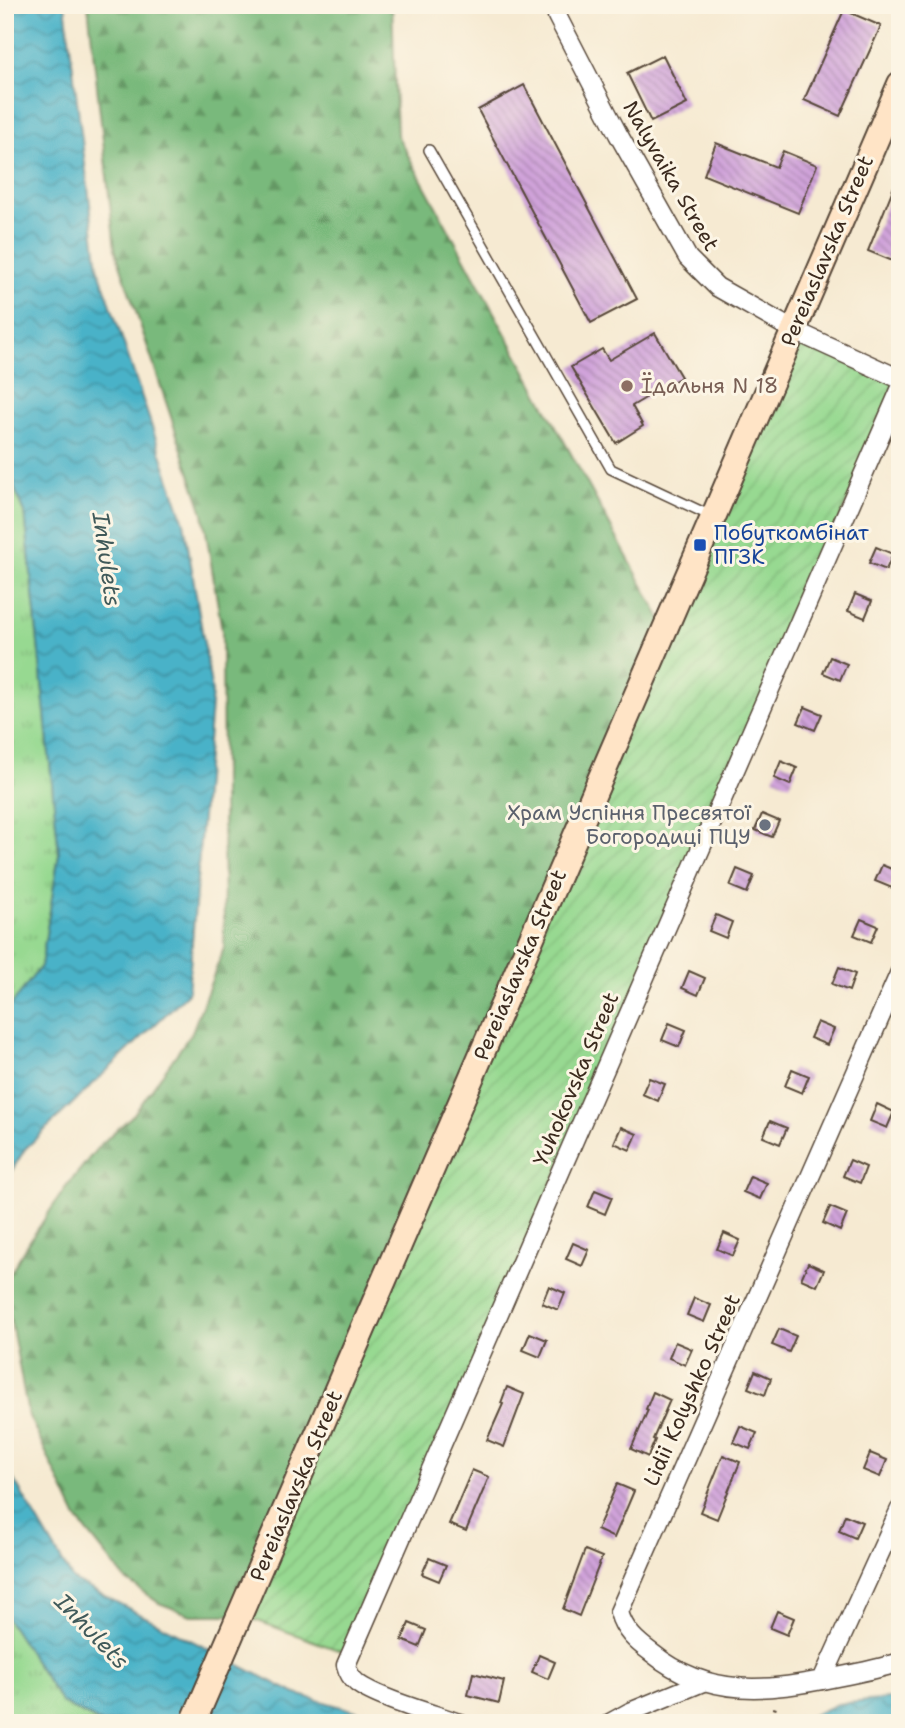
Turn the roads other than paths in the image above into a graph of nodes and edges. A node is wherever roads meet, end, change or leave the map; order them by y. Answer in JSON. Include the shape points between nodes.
{"nodes":[{"id":1,"x":557,"y":5,"type":"edge"},
{"id":2,"x":900,"y":84,"type":"edge"},
{"id":3,"x":429,"y":150,"type":"dead end"},
{"id":4,"x":793,"y":330,"type":"junction"},
{"id":5,"x":900,"y":379,"type":"edge"},
{"id":6,"x":900,"y":390,"type":"edge"},
{"id":7,"x":712,"y":516,"type":"junction"},
{"id":8,"x":900,"y":972,"type":"edge"},
{"id":9,"x":900,"y":1509,"type":"edge"},
{"id":10,"x":900,"y":1662,"type":"edge"},
{"id":11,"x":822,"y":1680,"type":"junction"},
{"id":12,"x":703,"y":1682,"type":"junction"},
{"id":13,"x":193,"y":1723,"type":"edge"},
{"id":14,"x":459,"y":1723,"type":"edge"},
{"id":15,"x":610,"y":1723,"type":"edge"}],
"edges":[{"from":1,"to":4,"type":"street","name":"Nalyvaika Street","via":[[557,16],[581,64],[688,258],[717,287]]},
{"from":2,"to":4,"type":"street","name":"Pereiaslavska Street"},
{"from":3,"to":7,"type":"lane","via":[[611,470]]},
{"from":4,"to":5,"type":"street","name":"Nalyvaika Street"},
{"from":4,"to":7,"type":"street","name":"Pereiaslavska Street"},
{"from":6,"to":14,"type":"street","name":"Yuhokovska Street","via":[[346,1665],[359,1685]]},
{"from":7,"to":13,"type":"street","name":"Pereiaslavska Street"},
{"from":8,"to":12,"type":"street","name":"Lidii Kolyshko Street","via":[[619,1612],[635,1640],[676,1670]]},
{"from":9,"to":11,"type":"street"},
{"from":10,"to":11,"type":"street","name":"Lidii Kolyshko Street"},
{"from":11,"to":12,"type":"street","name":"Lidii Kolyshko Street","via":[[747,1690]]},
{"from":12,"to":15,"type":"street"}]}
